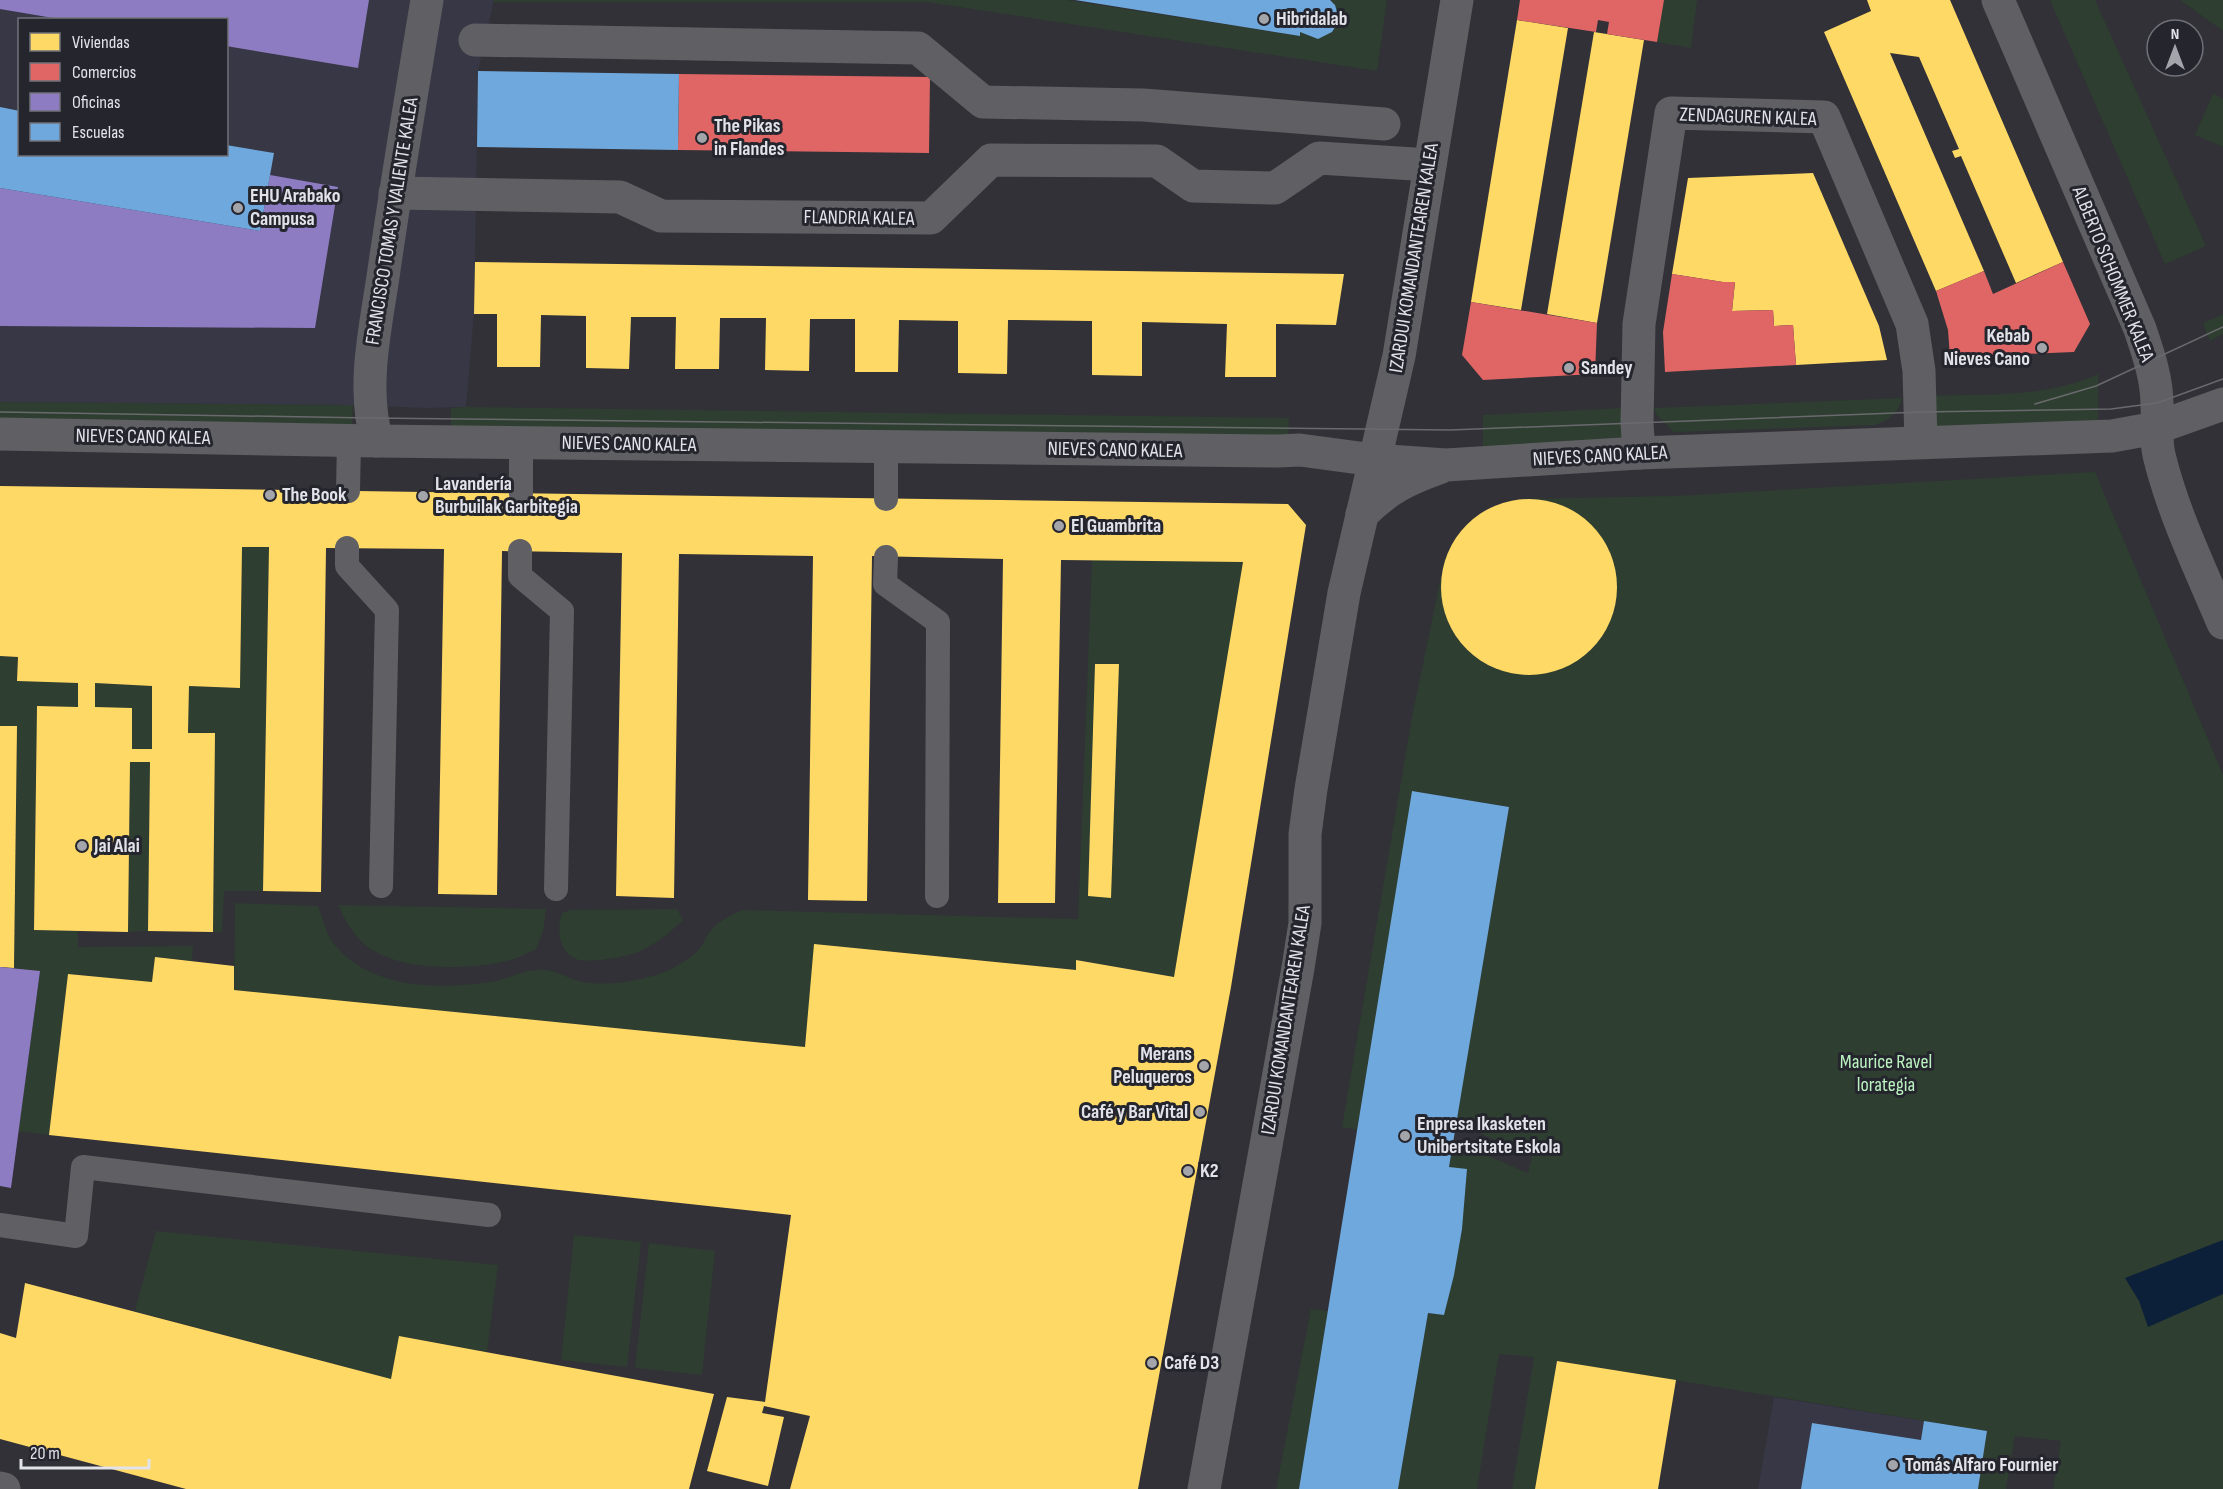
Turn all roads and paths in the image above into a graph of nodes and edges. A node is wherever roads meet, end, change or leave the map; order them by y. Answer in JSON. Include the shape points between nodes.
{"nodes":[{"id":1,"x":427,"y":0,"type":"edge"},
{"id":2,"x":1457,"y":0,"type":"edge"},
{"id":3,"x":1998,"y":0,"type":"edge"},
{"id":4,"x":475,"y":40,"type":"dead end"},
{"id":5,"x":1384,"y":124,"type":"dead end"},
{"id":6,"x":1430,"y":165,"type":"junction"},
{"id":7,"x":395,"y":193,"type":"junction"},
{"id":8,"x":2223,"y":404,"type":"edge"},
{"id":9,"x":2156,"y":428,"type":"junction"},
{"id":10,"x":0,"y":434,"type":"edge"},
{"id":11,"x":363,"y":441,"type":"junction"},
{"id":12,"x":1921,"y":442,"type":"junction"},
{"id":13,"x":522,"y":443,"type":"junction"},
{"id":14,"x":886,"y":447,"type":"junction"},
{"id":15,"x":1639,"y":453,"type":"junction"},
{"id":16,"x":1374,"y":460,"type":"junction"},
{"id":17,"x":1446,"y":465,"type":"junction"},
{"id":18,"x":348,"y":491,"type":"dead end"},
{"id":19,"x":521,"y":494,"type":"dead end"},
{"id":20,"x":886,"y":499,"type":"dead end"},
{"id":21,"x":1362,"y":514,"type":"junction"},
{"id":22,"x":347,"y":548,"type":"dead end"},
{"id":23,"x":520,"y":551,"type":"dead end"},
{"id":24,"x":886,"y":557,"type":"dead end"},
{"id":25,"x":2223,"y":623,"type":"edge"},
{"id":26,"x":381,"y":886,"type":"dead end"},
{"id":27,"x":556,"y":889,"type":"dead end"},
{"id":28,"x":937,"y":896,"type":"dead end"},
{"id":29,"x":489,"y":1215,"type":"dead end"},
{"id":30,"x":0,"y":1225,"type":"edge"},
{"id":31,"x":1204,"y":1489,"type":"edge"}],
"edges":[{"from":1,"to":7,"type":"street","name":"FRANCISCO TOMAS Y VALIENTE KALEA"},
{"from":2,"to":6,"type":"street","name":"IZARDUI KOMANDANTEAREN KALEA"},
{"from":3,"to":9,"type":"street","name":"ALBERTO SCHOMMER KALEA","via":[[2140,328],[2151,360]]},
{"from":4,"to":5,"type":"street","via":[[918,48],[982,102],[1143,105]]},
{"from":6,"to":7,"type":"street","name":"FLANDRIA KALEA","via":[[1319,158],[1275,188],[1193,186],[1157,161],[991,160],[931,219],[661,216],[620,197]]},
{"from":6,"to":16,"type":"street","name":"IZARDUI KOMANDANTEAREN KALEA","via":[[1399,356]]},
{"from":7,"to":11,"type":"street","name":"FRANCISCO TOMAS Y VALIENTE KALEA","via":[[370,369],[370,418]]},
{"from":8,"to":9,"type":"street","name":"NIEVES CANO KALEA"},
{"from":9,"to":12,"type":"street","name":"NIEVES CANO KALEA","via":[[2102,437]]},
{"from":9,"to":25,"type":"street","name":"ALBERTO SCHOMMER KALEA","via":[[2158,452],[2181,526]]},
{"from":10,"to":11,"type":"street","name":"NIEVES CANO KALEA"},
{"from":11,"to":13,"type":"street","name":"NIEVES CANO KALEA"},
{"from":11,"to":18,"type":"lane"},
{"from":12,"to":15,"type":"street","name":"NIEVES CANO KALEA"},
{"from":12,"to":15,"type":"street","name":"ZENDAGUREN KALEA","via":[[1919,371],[1912,324],[1824,117],[1671,113],[1639,324]]},
{"from":13,"to":14,"type":"street","name":"NIEVES CANO KALEA"},
{"from":13,"to":19,"type":"lane"},
{"from":14,"to":16,"type":"street","name":"NIEVES CANO KALEA","via":[[1300,450]]},
{"from":14,"to":20,"type":"lane"},
{"from":15,"to":17,"type":"street","name":"NIEVES CANO KALEA"},
{"from":16,"to":17,"type":"street","name":"NIEVES CANO KALEA"},
{"from":16,"to":21,"type":"street","name":"IZARDUI KOMANDANTEAREN KALEA"},
{"from":17,"to":21,"type":"street","via":[[1405,480]]},
{"from":21,"to":31,"type":"street","name":"IZARDUI KOMANDANTEAREN KALEA","via":[[1344,593],[1311,789],[1305,834],[1305,922],[1298,968]]},
{"from":22,"to":26,"type":"lane","via":[[347,566],[387,610]]},
{"from":23,"to":27,"type":"lane","via":[[520,576],[562,611]]},
{"from":24,"to":28,"type":"lane","via":[[885,584],[938,622]]},
{"from":29,"to":30,"type":"lane","via":[[83,1167],[76,1236]]}]}
